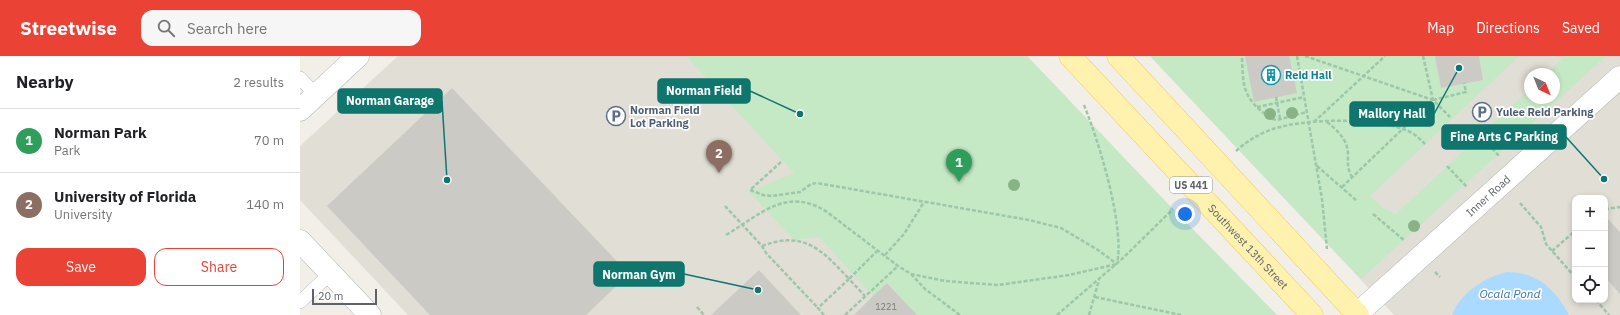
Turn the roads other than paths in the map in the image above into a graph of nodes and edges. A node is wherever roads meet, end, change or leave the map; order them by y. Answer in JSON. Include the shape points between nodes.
{"nodes":[{"id":1,"x":358,"y":56,"type":"edge"},
{"id":2,"x":1070,"y":56,"type":"edge"},
{"id":3,"x":1118,"y":56,"type":"edge"},
{"id":4,"x":1620,"y":77,"type":"edge"},
{"id":5,"x":300,"y":78,"type":"edge"},
{"id":6,"x":316,"y":95,"type":"junction"},
{"id":7,"x":300,"y":110,"type":"edge"},
{"id":8,"x":300,"y":241,"type":"edge"},
{"id":9,"x":330,"y":274,"type":"junction"},
{"id":10,"x":300,"y":302,"type":"edge"},
{"id":11,"x":370,"y":315,"type":"edge"},
{"id":12,"x":1312,"y":315,"type":"edge"},
{"id":13,"x":1357,"y":315,"type":"edge"}],
"edges":[{"from":1,"to":6,"type":"street"},
{"from":2,"to":12,"type":"main road","name":"Southwest 13th Street","number":"US 441"},
{"from":3,"to":13,"type":"main road","number":"US 441"},
{"from":4,"to":13,"type":"street","name":"Inner Road"},
{"from":5,"to":6,"type":"lane"},
{"from":6,"to":7,"type":"street"},
{"from":8,"to":9,"type":"street"},
{"from":9,"to":10,"type":"lane"},
{"from":9,"to":11,"type":"street"}]}
